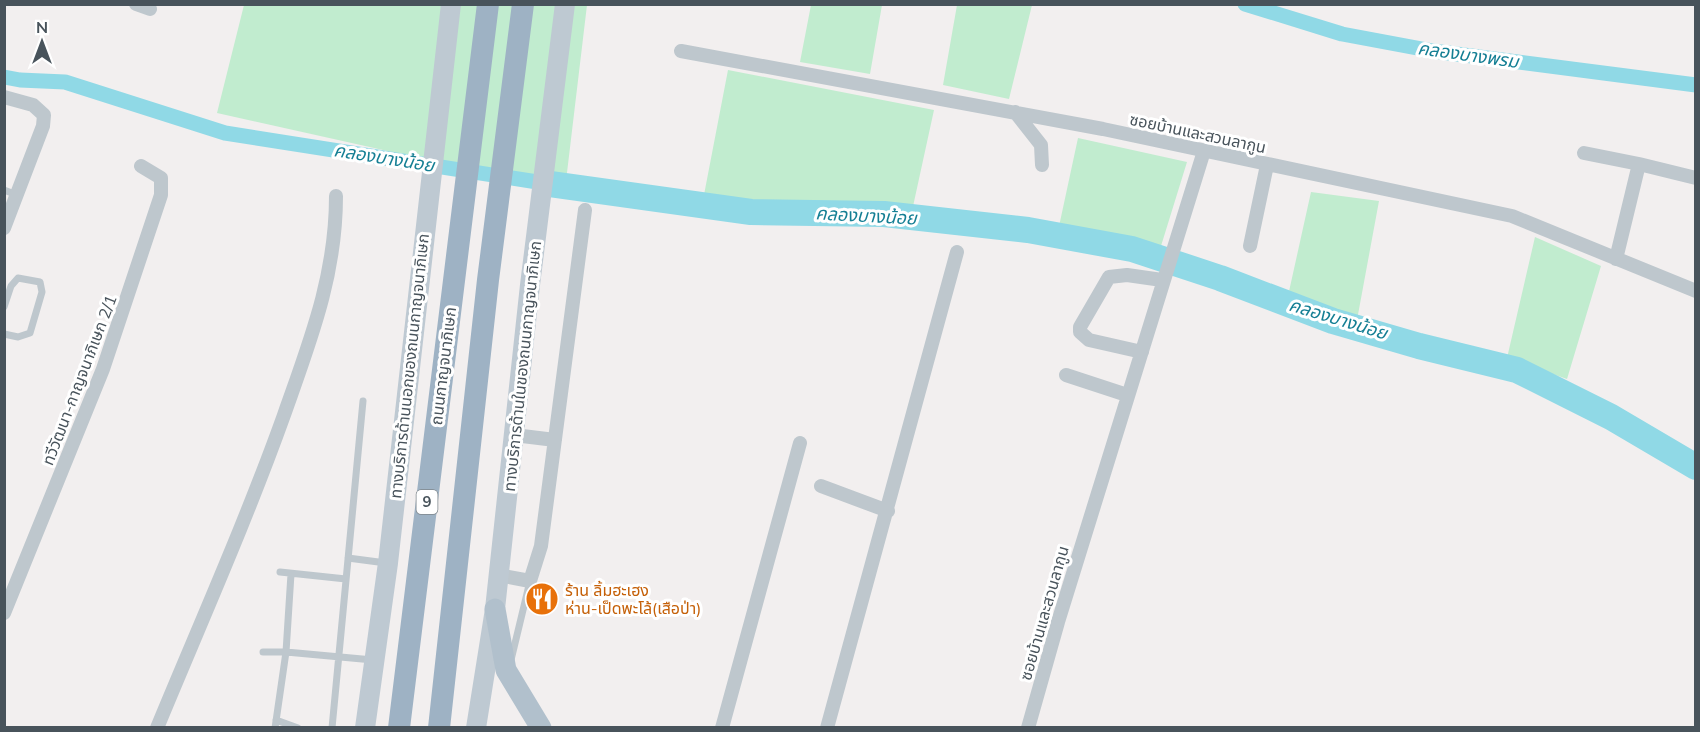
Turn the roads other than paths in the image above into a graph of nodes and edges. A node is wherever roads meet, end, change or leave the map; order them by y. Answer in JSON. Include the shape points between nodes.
{"nodes":[{"id":1,"x":136,"y":4,"type":"edge"},
{"id":2,"x":451,"y":4,"type":"edge"},
{"id":3,"x":488,"y":4,"type":"edge"},
{"id":4,"x":524,"y":4,"type":"edge"},
{"id":5,"x":565,"y":4,"type":"edge"},
{"id":6,"x":150,"y":9,"type":"dead end"},
{"id":7,"x":681,"y":51,"type":"dead end"},
{"id":8,"x":4,"y":97,"type":"edge"},
{"id":9,"x":1015,"y":112,"type":"junction"},
{"id":10,"x":1204,"y":151,"type":"junction"},
{"id":11,"x":1584,"y":153,"type":"dead end"},
{"id":12,"x":1639,"y":164,"type":"junction"},
{"id":13,"x":1042,"y":165,"type":"dead end"},
{"id":14,"x":1268,"y":165,"type":"junction"},
{"id":15,"x":141,"y":166,"type":"dead end"},
{"id":16,"x":1695,"y":178,"type":"edge"},
{"id":17,"x":11,"y":193,"type":"edge"},
{"id":18,"x":336,"y":196,"type":"dead end"},
{"id":19,"x":585,"y":210,"type":"dead end"},
{"id":20,"x":4,"y":228,"type":"edge"},
{"id":21,"x":1250,"y":246,"type":"dead end"},
{"id":22,"x":957,"y":252,"type":"dead end"},
{"id":23,"x":1616,"y":258,"type":"junction"},
{"id":24,"x":1164,"y":273,"type":"junction"},
{"id":25,"x":1695,"y":291,"type":"edge"},
{"id":26,"x":4,"y":308,"type":"edge"},
{"id":27,"x":4,"y":334,"type":"edge"},
{"id":28,"x":1142,"y":352,"type":"junction"},
{"id":29,"x":1066,"y":375,"type":"dead end"},
{"id":30,"x":1127,"y":395,"type":"junction"},
{"id":31,"x":363,"y":401,"type":"dead end"},
{"id":32,"x":514,"y":435,"type":"junction"},
{"id":33,"x":555,"y":440,"type":"junction"},
{"id":34,"x":801,"y":443,"type":"dead end"},
{"id":35,"x":821,"y":486,"type":"dead end"},
{"id":36,"x":888,"y":511,"type":"junction"},
{"id":37,"x":348,"y":558,"type":"junction"},
{"id":38,"x":388,"y":563,"type":"junction"},
{"id":39,"x":280,"y":572,"type":"dead end"},
{"id":40,"x":291,"y":574,"type":"junction"},
{"id":41,"x":498,"y":575,"type":"junction"},
{"id":42,"x":346,"y":579,"type":"junction"},
{"id":43,"x":530,"y":581,"type":"junction"},
{"id":44,"x":495,"y":609,"type":"junction"},
{"id":45,"x":4,"y":613,"type":"edge"},
{"id":46,"x":263,"y":652,"type":"dead end"},
{"id":47,"x":286,"y":652,"type":"junction"},
{"id":48,"x":339,"y":657,"type":"junction"},
{"id":49,"x":373,"y":660,"type":"junction"},
{"id":50,"x":506,"y":670,"type":"junction"},
{"id":51,"x":275,"y":724,"type":"edge"},
{"id":52,"x":158,"y":728,"type":"edge"},
{"id":53,"x":298,"y":728,"type":"edge"},
{"id":54,"x":332,"y":728,"type":"edge"},
{"id":55,"x":365,"y":728,"type":"edge"},
{"id":56,"x":399,"y":728,"type":"edge"},
{"id":57,"x":439,"y":728,"type":"edge"},
{"id":58,"x":476,"y":728,"type":"edge"},
{"id":59,"x":541,"y":728,"type":"edge"},
{"id":60,"x":722,"y":728,"type":"edge"},
{"id":61,"x":827,"y":728,"type":"edge"},
{"id":62,"x":1028,"y":728,"type":"edge"}],
"edges":[{"from":1,"to":6,"type":"street"},
{"from":2,"to":38,"type":"main road","name":"ทางบริการด้านนอกของถนนกาญจนาภิเษก"},
{"from":3,"to":56,"type":"highway","name":"ถนนกาญจนาภิเษก","number":"9"},
{"from":4,"to":57,"type":"highway","via":[[488,280]]},
{"from":5,"to":32,"type":"main road","name":"ทางบริการด้านในของถนนกาญจนาภิเษก"},
{"from":7,"to":9,"type":"street","name":"ซอยบ้านและสวนลากูน"},
{"from":8,"to":17,"type":"street","via":[[33,105],[44,115],[43,126]]},
{"from":9,"to":10,"type":"street","name":"ซอยบ้านและสวนลากูน"},
{"from":9,"to":13,"type":"street","via":[[1041,146]]},
{"from":10,"to":14,"type":"street","name":"ซอยบ้านและสวนลากูน"},
{"from":10,"to":24,"type":"street","name":"ซอยบ้านและสวนลากูน"},
{"from":11,"to":12,"type":"street"},
{"from":12,"to":16,"type":"street"},
{"from":12,"to":23,"type":"street"},
{"from":14,"to":21,"type":"street"},
{"from":14,"to":23,"type":"street","name":"ซอยบ้านและสวนลากูน","via":[[1512,216]]},
{"from":15,"to":45,"type":"street","name":"ทวีวัฒนา-กาญจนาภิเษก 2/1","via":[[161,178],[161,195],[103,369]]},
{"from":17,"to":20,"type":"street"},
{"from":18,"to":52,"type":"street","via":[[333,247],[320,315],[264,471]]},
{"from":19,"to":33,"type":"street"},
{"from":22,"to":36,"type":"street"},
{"from":23,"to":25,"type":"street","name":"ซอยบ้านและสวนลากูน"},
{"from":24,"to":28,"type":"street","name":"ซอยบ้านและสวนลากูน"},
{"from":24,"to":28,"type":"street","via":[[1109,277],[1080,327],[1089,340]]},
{"from":26,"to":27,"type":"lane","via":[[18,278],[40,282],[42,292],[30,333],[18,338]]},
{"from":28,"to":30,"type":"street","name":"ซอยบ้านและสวนลากูน"},
{"from":29,"to":30,"type":"street"},
{"from":30,"to":62,"type":"street","name":"ซอยบ้านและสวนลากูน"},
{"from":31,"to":37,"type":"lane"},
{"from":32,"to":33,"type":"street"},
{"from":32,"to":41,"type":"main road","name":"ทางบริการด้านในของถนนกาญจนาภิเษก"},
{"from":33,"to":43,"type":"street","via":[[541,546]]},
{"from":34,"to":60,"type":"street"},
{"from":35,"to":36,"type":"street"},
{"from":36,"to":61,"type":"street"},
{"from":37,"to":38,"type":"lane"},
{"from":37,"to":42,"type":"lane"},
{"from":38,"to":49,"type":"main road","name":"ทางบริการด้านนอกของถนนกาญจนาภิเษก"},
{"from":39,"to":40,"type":"lane"},
{"from":40,"to":42,"type":"lane"},
{"from":40,"to":47,"type":"lane"},
{"from":41,"to":43,"type":"street"},
{"from":41,"to":44,"type":"main road","name":"ทางบริการด้านในของถนนกาญจนาภิเษก"},
{"from":42,"to":48,"type":"lane"},
{"from":43,"to":50,"type":"lane"},
{"from":44,"to":50,"type":"main road"},
{"from":44,"to":58,"type":"main road","name":"ทางบริการด้านในของถนนกาญจนาภิเษก"},
{"from":46,"to":47,"type":"lane"},
{"from":47,"to":48,"type":"lane"},
{"from":47,"to":51,"type":"lane"},
{"from":48,"to":49,"type":"lane"},
{"from":48,"to":54,"type":"lane"},
{"from":49,"to":55,"type":"main road","name":"ทางบริการด้านนอกของถนนกาญจนาภิเษก"},
{"from":50,"to":59,"type":"main road"},
{"from":51,"to":53,"type":"lane"}]}
